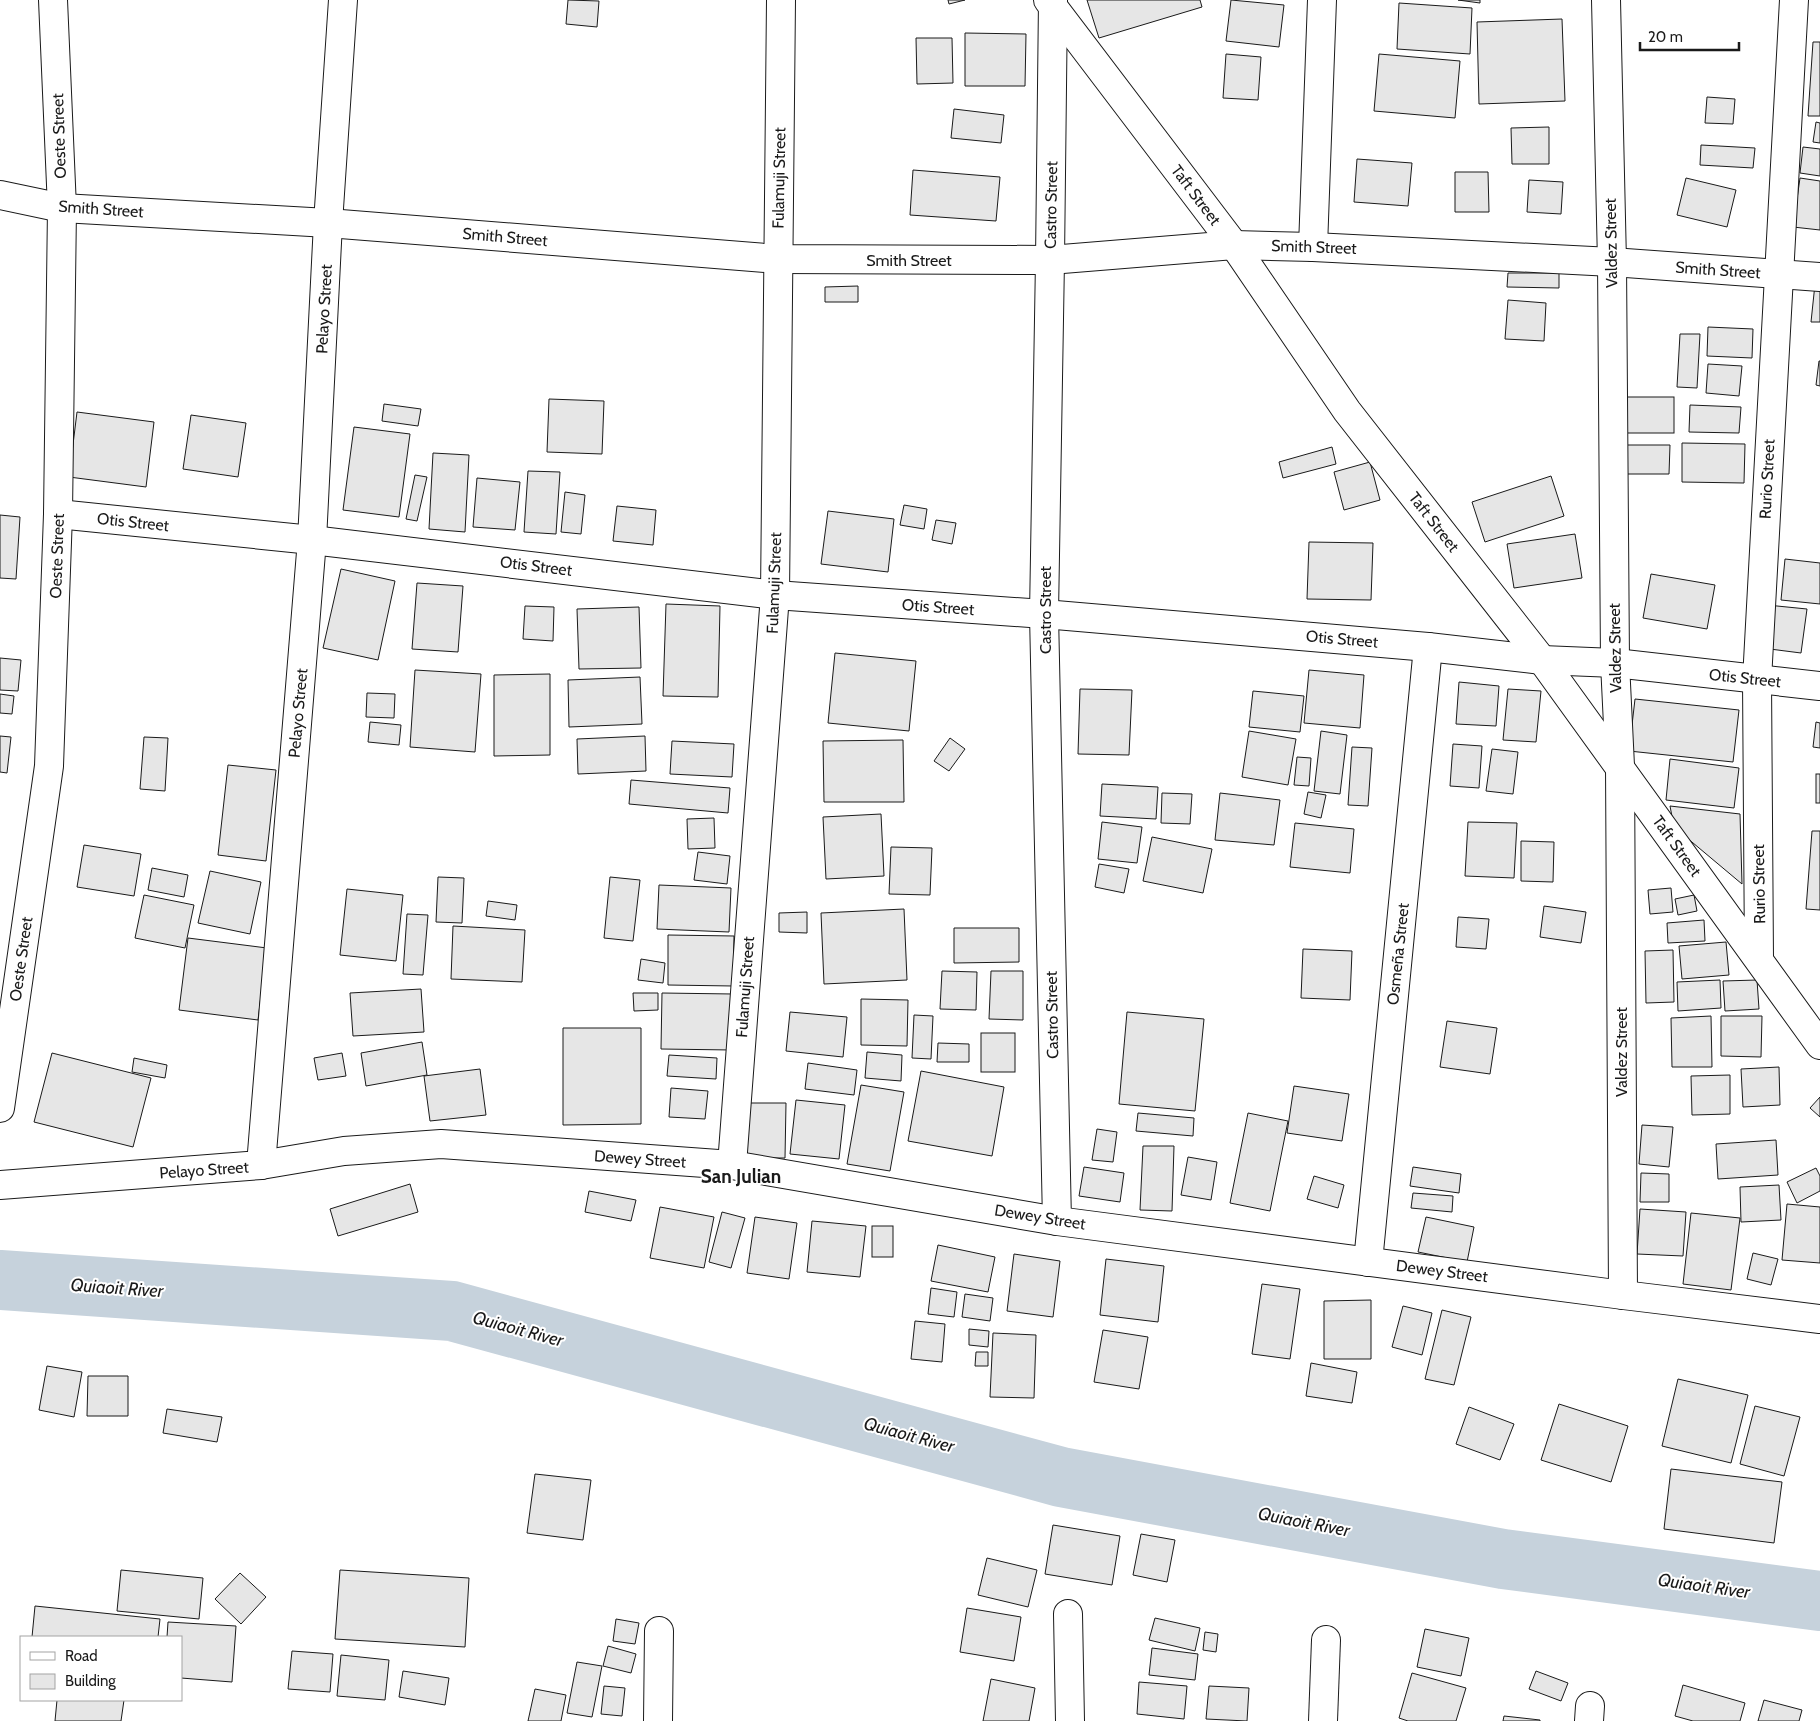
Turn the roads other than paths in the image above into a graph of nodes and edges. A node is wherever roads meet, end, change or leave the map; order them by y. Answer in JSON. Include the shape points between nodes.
{"nodes":[{"id":1,"x":53,"y":0,"type":"edge"},
{"id":2,"x":343,"y":0,"type":"edge"},
{"id":3,"x":781,"y":0,"type":"edge"},
{"id":4,"x":1322,"y":0,"type":"edge"},
{"id":5,"x":1606,"y":0,"type":"edge"},
{"id":6,"x":1794,"y":0,"type":"edge"},
{"id":7,"x":1051,"y":2,"type":"edge"},
{"id":8,"x":0,"y":195,"type":"edge"},
{"id":9,"x":62,"y":208,"type":"junction"},
{"id":10,"x":328,"y":223,"type":"junction"},
{"id":11,"x":1234,"y":245,"type":"junction"},
{"id":12,"x":1312,"y":247,"type":"junction"},
{"id":13,"x":778,"y":259,"type":"junction"},
{"id":14,"x":1050,"y":260,"type":"junction"},
{"id":15,"x":1612,"y":262,"type":"junction"},
{"id":16,"x":1778,"y":275,"type":"junction"},
{"id":17,"x":1820,"y":277,"type":"edge"},
{"id":18,"x":58,"y":514,"type":"junction"},
{"id":19,"x":312,"y":540,"type":"junction"},
{"id":20,"x":775,"y":595,"type":"junction"},
{"id":21,"x":1044,"y":614,"type":"junction"},
{"id":22,"x":1428,"y":647,"type":"junction"},
{"id":23,"x":1542,"y":660,"type":"junction"},
{"id":24,"x":1615,"y":663,"type":"junction"},
{"id":25,"x":1757,"y":680,"type":"junction"},
{"id":26,"x":1820,"y":686,"type":"edge"},
{"id":27,"x":1620,"y":766,"type":"junction"},
{"id":28,"x":1759,"y":959,"type":"junction"},
{"id":29,"x":1820,"y":1044,"type":"edge"},
{"id":30,"x":0,"y":1108,"type":"edge"},
{"id":31,"x":261,"y":1165,"type":"junction"},
{"id":32,"x":732,"y":1165,"type":"junction"},
{"id":33,"x":0,"y":1185,"type":"edge"},
{"id":34,"x":1057,"y":1221,"type":"junction"},
{"id":35,"x":1368,"y":1262,"type":"junction"},
{"id":36,"x":1623,"y":1295,"type":"junction"},
{"id":37,"x":1820,"y":1319,"type":"edge"},
{"id":38,"x":1068,"y":1614,"type":"dead end"},
{"id":39,"x":659,"y":1630,"type":"dead end"},
{"id":40,"x":1326,"y":1640,"type":"dead end"},
{"id":41,"x":658,"y":1721,"type":"edge"},
{"id":42,"x":1070,"y":1721,"type":"edge"},
{"id":43,"x":1324,"y":1721,"type":"edge"}],
"edges":[{"from":1,"to":9,"type":"street","name":"Oeste Street"},
{"from":2,"to":10,"type":"street","name":"Pelayo Street"},
{"from":3,"to":13,"type":"street","name":"Fulamuji Street"},
{"from":4,"to":12,"type":"street"},
{"from":5,"to":15,"type":"street","name":"Valdez Street"},
{"from":6,"to":16,"type":"street","name":"Rurio Street"},
{"from":7,"to":11,"type":"street","name":"Taft Street"},
{"from":7,"to":14,"type":"street","name":"Castro Street"},
{"from":8,"to":9,"type":"street","name":"Smith Street"},
{"from":9,"to":10,"type":"street","name":"Smith Street"},
{"from":9,"to":18,"type":"street","name":"Oeste Street"},
{"from":10,"to":13,"type":"street","name":"Smith Street"},
{"from":10,"to":19,"type":"street","name":"Pelayo Street"},
{"from":11,"to":12,"type":"street","name":"Smith Street"},
{"from":11,"to":14,"type":"street","name":"Smith Street"},
{"from":11,"to":23,"type":"street","name":"Taft Street","via":[[1347,411]]},
{"from":12,"to":15,"type":"street","name":"Smith Street"},
{"from":13,"to":14,"type":"street","name":"Smith Street"},
{"from":13,"to":20,"type":"street","name":"Fulamuji Street"},
{"from":14,"to":21,"type":"street","name":"Castro Street"},
{"from":15,"to":16,"type":"street","name":"Smith Street"},
{"from":15,"to":24,"type":"street","name":"Valdez Street"},
{"from":16,"to":17,"type":"street","name":"Smith Street"},
{"from":16,"to":25,"type":"street","name":"Rurio Street"},
{"from":18,"to":19,"type":"street","name":"Otis Street"},
{"from":18,"to":30,"type":"street","name":"Oeste Street","via":[[49,766]]},
{"from":19,"to":20,"type":"street","name":"Otis Street"},
{"from":19,"to":31,"type":"street","name":"Pelayo Street"},
{"from":20,"to":21,"type":"street","name":"Otis Street"},
{"from":20,"to":32,"type":"street","name":"Fulamuji Street"},
{"from":21,"to":22,"type":"street","name":"Otis Street"},
{"from":21,"to":34,"type":"street","name":"Castro Street"},
{"from":22,"to":23,"type":"street","name":"Otis Street"},
{"from":22,"to":35,"type":"street","name":"Osmeña Street"},
{"from":23,"to":24,"type":"street","name":"Otis Street"},
{"from":23,"to":27,"type":"street","name":"Taft Street"},
{"from":24,"to":25,"type":"street","name":"Otis Street"},
{"from":24,"to":27,"type":"street","name":"Valdez Street"},
{"from":25,"to":26,"type":"street","name":"Otis Street"},
{"from":25,"to":28,"type":"street","name":"Rurio Street"},
{"from":27,"to":28,"type":"street","name":"Taft Street"},
{"from":27,"to":36,"type":"street","name":"Valdez Street"},
{"from":28,"to":29,"type":"street","name":"Taft Street"},
{"from":31,"to":32,"type":"street","name":"Dewey Street","via":[[344,1151],[441,1144]]},
{"from":31,"to":33,"type":"street","name":"Pelayo Street"},
{"from":32,"to":34,"type":"street","name":"Dewey Street"},
{"from":34,"to":35,"type":"street","name":"Dewey Street"},
{"from":35,"to":36,"type":"street","name":"Dewey Street"},
{"from":36,"to":37,"type":"street","name":"Dewey Street"},
{"from":38,"to":42,"type":"street"},
{"from":39,"to":41,"type":"street"},
{"from":40,"to":43,"type":"street"}]}
